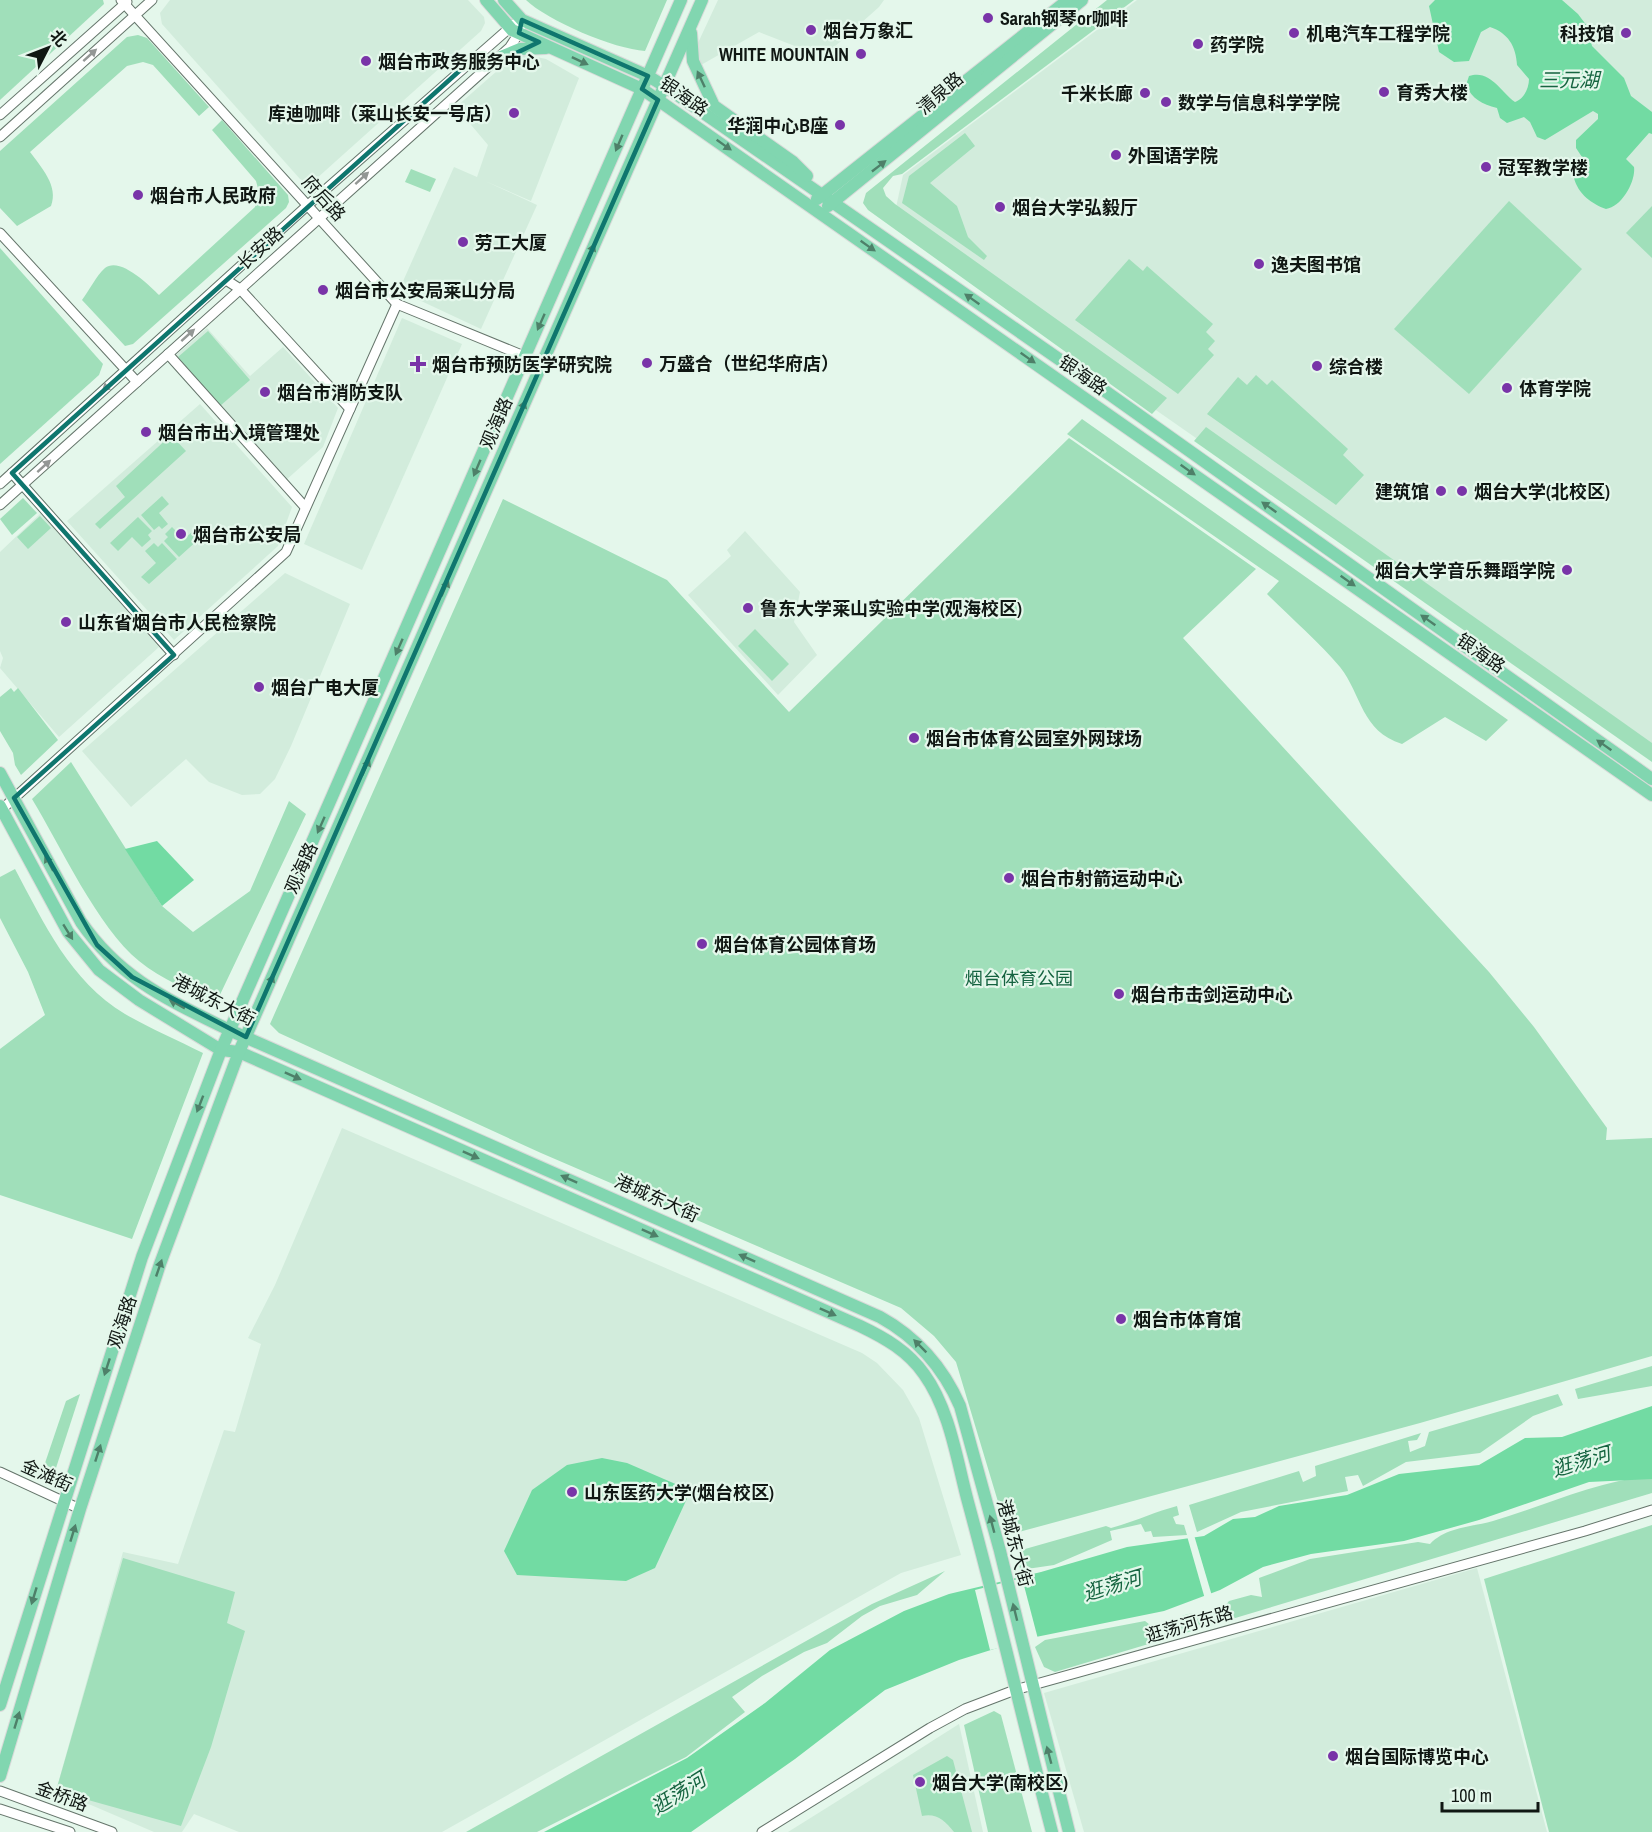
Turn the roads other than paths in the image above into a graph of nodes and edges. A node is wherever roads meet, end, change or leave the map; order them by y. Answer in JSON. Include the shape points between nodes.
{"nodes":[{"id":1,"x":152,"y":0,"type":"edge"},
{"id":2,"x":486,"y":0,"type":"edge"},
{"id":3,"x":504,"y":0,"type":"edge"},
{"id":4,"x":681,"y":0,"type":"edge"},
{"id":5,"x":702,"y":0,"type":"edge"},
{"id":6,"x":1068,"y":0,"type":"edge"},
{"id":7,"x":1082,"y":0,"type":"edge"},
{"id":8,"x":125,"y":1,"type":"edge"},
{"id":9,"x":135,"y":16,"type":"junction"},
{"id":10,"x":522,"y":20,"type":"junction"},
{"id":11,"x":693,"y":21,"type":"junction"},
{"id":12,"x":514,"y":30,"type":"junction"},
{"id":13,"x":552,"y":48,"type":"junction"},
{"id":14,"x":476,"y":56,"type":"junction"},
{"id":15,"x":491,"y":63,"type":"junction"},
{"id":16,"x":648,"y":76,"type":"junction"},
{"id":17,"x":37,"y":82,"type":"junction"},
{"id":18,"x":666,"y":87,"type":"junction"},
{"id":19,"x":642,"y":89,"type":"junction"},
{"id":20,"x":47,"y":94,"type":"junction"},
{"id":21,"x":658,"y":100,"type":"junction"},
{"id":22,"x":0,"y":115,"type":"edge"},
{"id":23,"x":0,"y":137,"type":"edge"},
{"id":24,"x":819,"y":192,"type":"junction"},
{"id":25,"x":833,"y":202,"type":"junction"},
{"id":26,"x":308,"y":205,"type":"junction"},
{"id":27,"x":809,"y":205,"type":"junction"},
{"id":28,"x":820,"y":213,"type":"junction"},
{"id":29,"x":319,"y":218,"type":"junction"},
{"id":30,"x":0,"y":233,"type":"edge"},
{"id":31,"x":226,"y":279,"type":"junction"},
{"id":32,"x":240,"y":289,"type":"junction"},
{"id":33,"x":397,"y":304,"type":"junction"},
{"id":34,"x":168,"y":354,"type":"junction"},
{"id":35,"x":525,"y":357,"type":"junction"},
{"id":36,"x":541,"y":363,"type":"junction"},
{"id":37,"x":126,"y":370,"type":"junction"},
{"id":38,"x":136,"y":382,"type":"junction"},
{"id":39,"x":350,"y":409,"type":"junction"},
{"id":40,"x":12,"y":473,"type":"junction"},
{"id":41,"x":0,"y":484,"type":"edge"},
{"id":42,"x":23,"y":485,"type":"junction"},
{"id":43,"x":0,"y":505,"type":"edge"},
{"id":44,"x":305,"y":507,"type":"junction"},
{"id":45,"x":174,"y":655,"type":"junction"},
{"id":46,"x":0,"y":773,"type":"edge"},
{"id":47,"x":1652,"y":779,"type":"edge"},
{"id":48,"x":1652,"y":795,"type":"edge"},
{"id":49,"x":14,"y":798,"type":"junction"},
{"id":50,"x":1,"y":809,"type":"edge"},
{"id":51,"x":229,"y":1030,"type":"junction"},
{"id":52,"x":246,"y":1037,"type":"junction"},
{"id":53,"x":221,"y":1050,"type":"junction"},
{"id":54,"x":239,"y":1052,"type":"junction"},
{"id":55,"x":0,"y":1472,"type":"edge"},
{"id":56,"x":65,"y":1501,"type":"junction"},
{"id":57,"x":80,"y":1509,"type":"junction"},
{"id":58,"x":1652,"y":1510,"type":"edge"},
{"id":59,"x":1031,"y":1685,"type":"junction"},
{"id":60,"x":1014,"y":1690,"type":"junction"},
{"id":61,"x":0,"y":1705,"type":"edge"},
{"id":62,"x":0,"y":1776,"type":"edge"},
{"id":63,"x":0,"y":1791,"type":"edge"},
{"id":64,"x":0,"y":1809,"type":"edge"},
{"id":65,"x":70,"y":1832,"type":"edge"},
{"id":66,"x":112,"y":1832,"type":"edge"},
{"id":67,"x":762,"y":1832,"type":"edge"},
{"id":68,"x":1052,"y":1832,"type":"edge"},
{"id":69,"x":1069,"y":1832,"type":"edge"}],
"edges":[{"from":1,"to":9,"type":"street"},
{"from":2,"to":12,"type":"main road","name":"银海路"},
{"from":3,"to":10,"type":"main road","name":"银海路"},
{"from":4,"to":16,"type":"main road","name":"观海路"},
{"from":5,"to":11,"type":"main road","name":"观海路"},
{"from":6,"to":24,"type":"main road","name":"清泉路"},
{"from":25,"to":7,"type":"main road","name":"清泉路","one_way":true},
{"from":8,"to":9,"type":"street","name":"府后路"},
{"from":8,"to":17,"type":"street"},
{"from":20,"to":9,"type":"street","one_way":true},
{"from":9,"to":26,"type":"street","name":"府后路"},
{"from":10,"to":12,"type":"street","name":"长安路"},
{"from":10,"to":16,"type":"main road","name":"银海路"},
{"from":11,"to":18,"type":"main road","name":"观海路"},
{"from":24,"to":11,"type":"main road","one_way":true,"via":[[793,162],[714,106],[690,52]]},
{"from":12,"to":13,"type":"main road","name":"银海路"},
{"from":12,"to":14,"type":"street"},
{"from":12,"to":15,"type":"street","name":"长安路"},
{"from":13,"to":15,"type":"main road","via":[[520,49]]},
{"from":13,"to":19,"type":"main road","name":"银海路","one_way":true},
{"from":14,"to":15,"type":"street"},
{"from":14,"to":26,"type":"street"},
{"from":29,"to":15,"type":"street","name":"长安路","one_way":true},
{"from":16,"to":18,"type":"main road","name":"银海路"},
{"from":16,"to":19,"type":"main road","name":"观海路"},
{"from":17,"to":20,"type":"street"},
{"from":17,"to":22,"type":"street"},
{"from":18,"to":21,"type":"main road","name":"观海路"},
{"from":18,"to":24,"type":"main road","name":"银海路"},
{"from":19,"to":21,"type":"main road","name":"银海路"},
{"from":19,"to":35,"type":"main road","name":"观海路","one_way":true},
{"from":20,"to":23,"type":"street"},
{"from":21,"to":27,"type":"main road","name":"银海路","one_way":true},
{"from":36,"to":21,"type":"main road","name":"观海路","one_way":true},
{"from":24,"to":25,"type":"main road","name":"银海路"},
{"from":24,"to":27,"type":"main road","name":"清泉路"},
{"from":25,"to":28,"type":"main road","name":"清泉路"},
{"from":47,"to":25,"type":"main road","name":"银海路","one_way":true},
{"from":26,"to":29,"type":"street","name":"府后路"},
{"from":26,"to":31,"type":"street"},
{"from":27,"to":28,"type":"main road","name":"银海路"},
{"from":28,"to":48,"type":"main road","name":"银海路","one_way":true},
{"from":29,"to":32,"type":"street","name":"长安路"},
{"from":29,"to":33,"type":"street","name":"府后路"},
{"from":30,"to":37,"type":"street"},
{"from":31,"to":32,"type":"street"},
{"from":31,"to":37,"type":"street"},
{"from":34,"to":32,"type":"street","name":"长安路","one_way":true},
{"from":32,"to":39,"type":"street"},
{"from":33,"to":35,"type":"street","name":"府后路"},
{"from":33,"to":39,"type":"street"},
{"from":34,"to":38,"type":"street","name":"长安路"},
{"from":34,"to":44,"type":"street"},
{"from":35,"to":36,"type":"street","name":"府后路"},
{"from":35,"to":51,"type":"main road","name":"观海路","one_way":true},
{"from":52,"to":36,"type":"main road","name":"观海路","one_way":true},
{"from":37,"to":38,"type":"street"},
{"from":37,"to":40,"type":"street","one_way":true},
{"from":42,"to":38,"type":"street","name":"长安路","one_way":true},
{"from":39,"to":44,"type":"street"},
{"from":40,"to":41,"type":"street"},
{"from":40,"to":42,"type":"street"},
{"from":42,"to":43,"type":"street","name":"长安路"},
{"from":42,"to":45,"type":"street"},
{"from":44,"to":45,"type":"street","via":[[286,552]]},
{"from":45,"to":49,"type":"street"},
{"from":46,"to":49,"type":"main road","name":"港城东大街"},
{"from":49,"to":50,"type":"street"},
{"from":51,"to":49,"type":"main road","name":"港城东大街","one_way":true,"via":[[132,977],[105,953],[81,922]]},
{"from":50,"to":53,"type":"main road","name":"港城东大街","one_way":true,"via":[[68,933],[99,970],[139,1000]]},
{"from":51,"to":52,"type":"main road","name":"港城东大街"},
{"from":51,"to":53,"type":"main road","name":"观海路"},
{"from":52,"to":54,"type":"main road","name":"观海路"},
{"from":59,"to":52,"type":"main road","name":"港城东大街","one_way":true,"via":[[960,1406],[952,1387],[924,1349],[898,1327]]},
{"from":53,"to":54,"type":"main road","name":"港城东大街"},
{"from":53,"to":56,"type":"main road","name":"观海路","one_way":true,"via":[[142,1257]]},
{"from":57,"to":54,"type":"main road","name":"观海路","one_way":true,"via":[[160,1264]]},
{"from":54,"to":60,"type":"main road","name":"港城东大街","one_way":true,"via":[[860,1326],[895,1345],[925,1374],[944,1414],[992,1587]]},
{"from":55,"to":56,"type":"street","name":"金滩街"},
{"from":56,"to":57,"type":"street","name":"金滩街"},
{"from":56,"to":61,"type":"main road","name":"观海路","one_way":true},
{"from":62,"to":57,"type":"main road","name":"观海路","one_way":true},
{"from":58,"to":59,"type":"street","name":"逛荡河东路"},
{"from":59,"to":60,"type":"street","name":"逛荡河东路"},
{"from":69,"to":59,"type":"main road","name":"港城东大街","one_way":true},
{"from":60,"to":67,"type":"street","name":"逛荡河东路","via":[[930,1728]]},
{"from":60,"to":68,"type":"main road","name":"港城东大街"},
{"from":63,"to":66,"type":"street","name":"金桥路"},
{"from":64,"to":65,"type":"street","name":"金桥路"}]}
